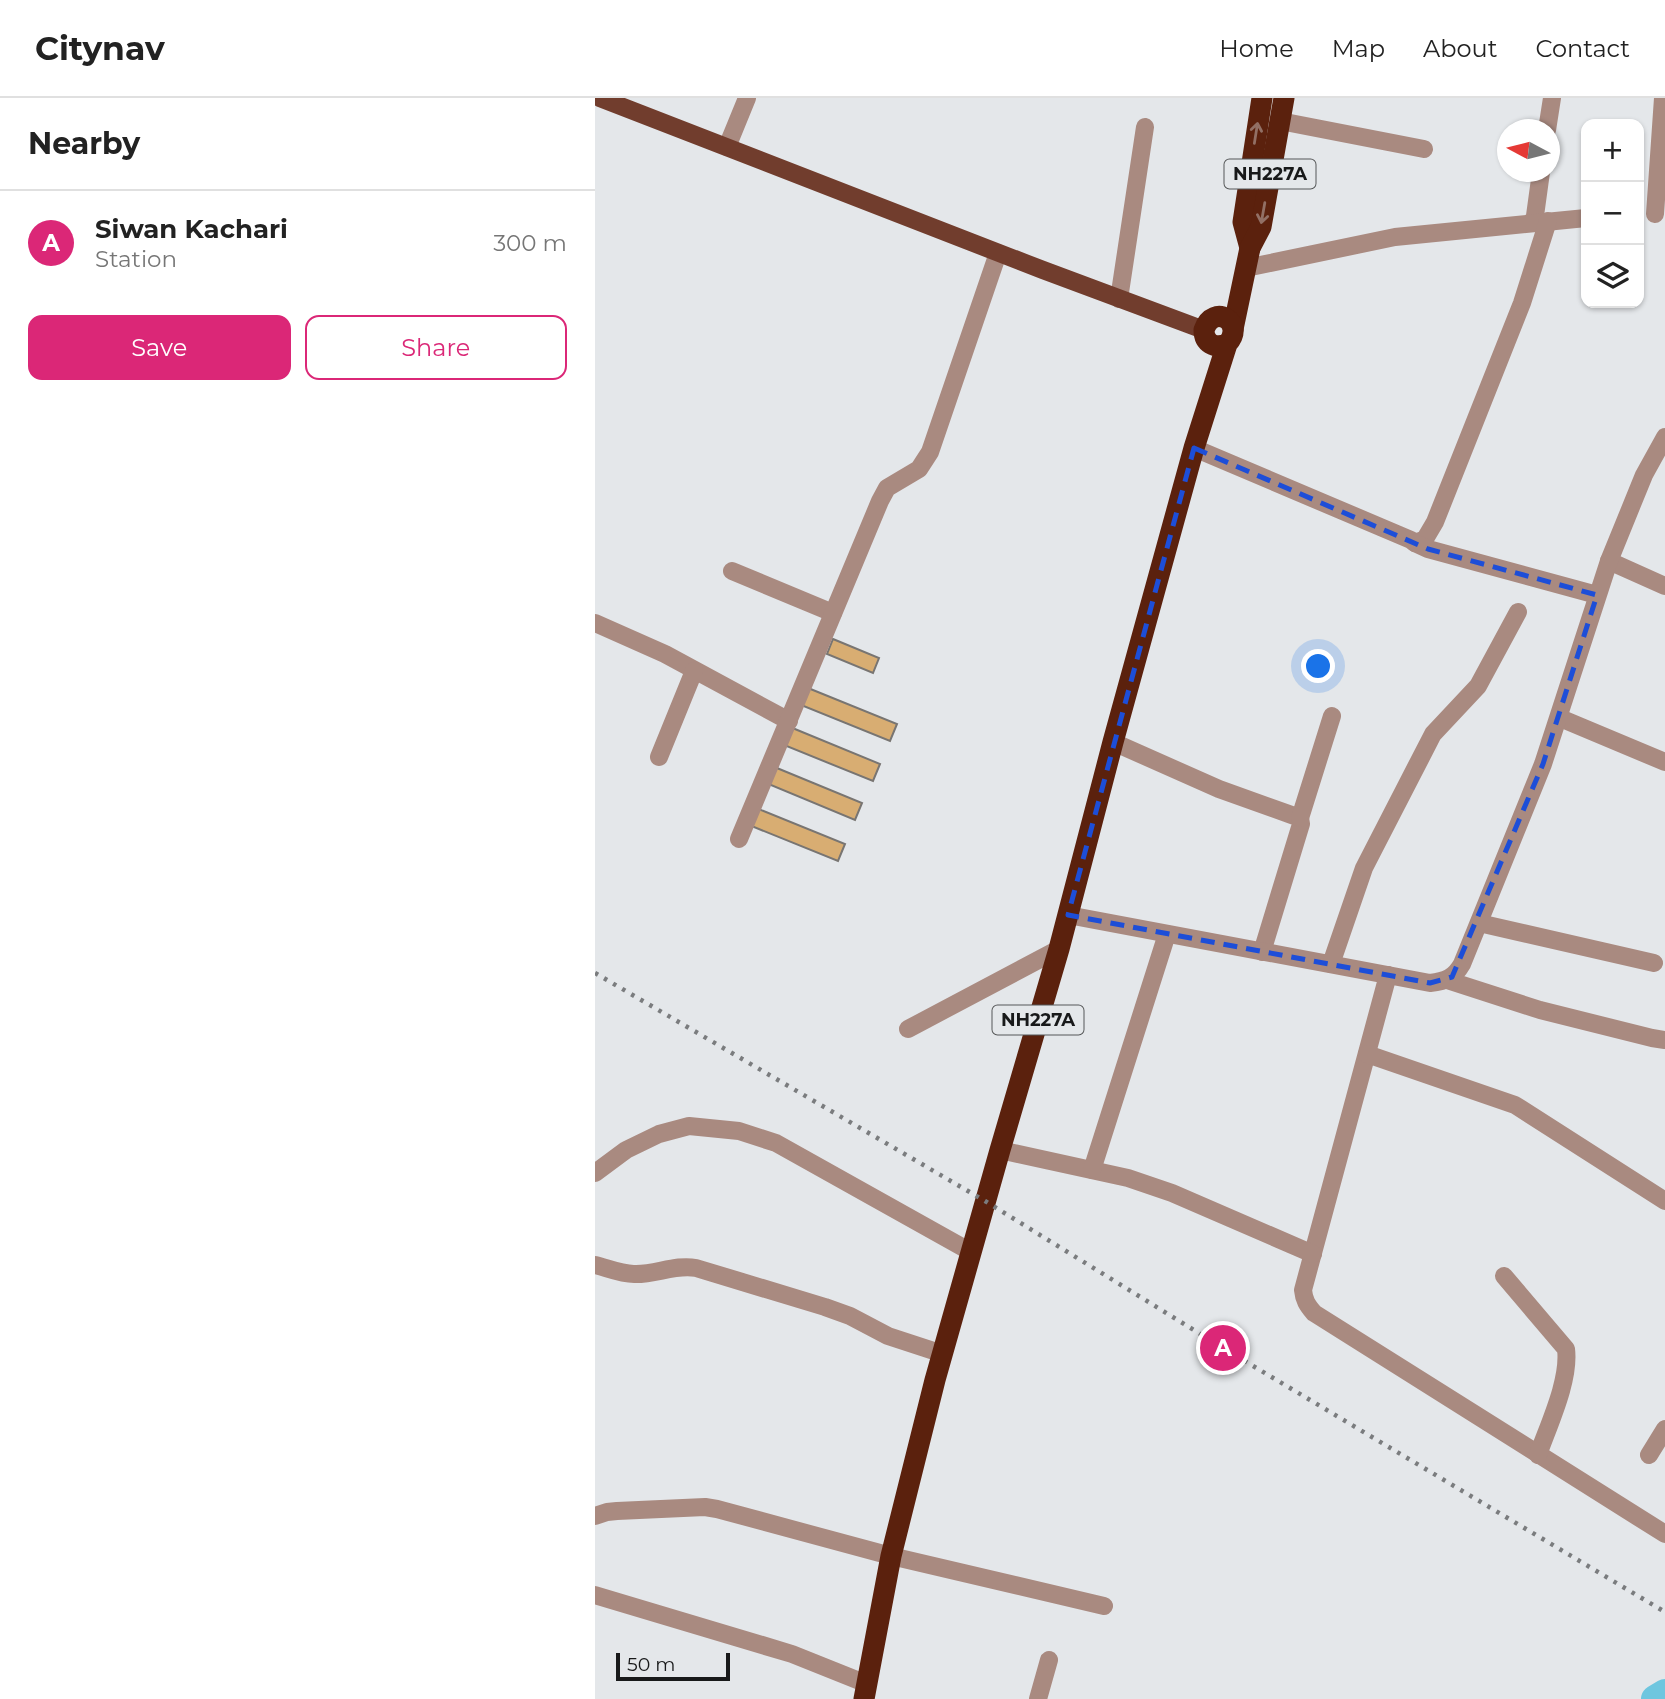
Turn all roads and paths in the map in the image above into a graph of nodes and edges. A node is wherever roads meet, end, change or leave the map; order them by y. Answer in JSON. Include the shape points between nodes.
{"nodes":[{"id":1,"x":600,"y":98,"type":"edge"},
{"id":2,"x":747,"y":98,"type":"edge"},
{"id":3,"x":1262,"y":98,"type":"edge"},
{"id":4,"x":1284,"y":98,"type":"edge"},
{"id":5,"x":1552,"y":98,"type":"edge"},
{"id":6,"x":1663,"y":98,"type":"edge"},
{"id":7,"x":1549,"y":119,"type":"edge"},
{"id":8,"x":1280,"y":121,"type":"junction"},
{"id":9,"x":1145,"y":127,"type":"dead end"},
{"id":10,"x":727,"y":147,"type":"junction"},
{"id":11,"x":1424,"y":149,"type":"dead end"},
{"id":12,"x":1541,"y":182,"type":"edge"},
{"id":13,"x":1653,"y":214,"type":"edge"},
{"id":14,"x":1581,"y":218,"type":"edge"},
{"id":15,"x":1541,"y":222,"type":"junction"},
{"id":16,"x":998,"y":253,"type":"junction"},
{"id":17,"x":1248,"y":258,"type":"junction"},
{"id":18,"x":1119,"y":299,"type":"junction"},
{"id":19,"x":1203,"y":330,"type":"joint"},
{"id":20,"x":1230,"y":337,"type":"junction"},
{"id":21,"x":1665,"y":437,"type":"edge"},
{"id":22,"x":1193,"y":448,"type":"junction"},
{"id":23,"x":1415,"y":543,"type":"junction"},
{"id":24,"x":1609,"y":561,"type":"junction"},
{"id":25,"x":732,"y":571,"type":"dead end"},
{"id":26,"x":1665,"y":586,"type":"edge"},
{"id":27,"x":1597,"y":595,"type":"junction"},
{"id":28,"x":1518,"y":612,"type":"dead end"},
{"id":29,"x":833,"y":613,"type":"junction"},
{"id":30,"x":595,"y":623,"type":"edge"},
{"id":31,"x":694,"y":671,"type":"junction"},
{"id":32,"x":1332,"y":716,"type":"dead end"},
{"id":33,"x":1560,"y":718,"type":"junction"},
{"id":34,"x":789,"y":721,"type":"junction"},
{"id":35,"x":1113,"y":742,"type":"junction"},
{"id":36,"x":659,"y":757,"type":"dead end"},
{"id":37,"x":1665,"y":762,"type":"edge"},
{"id":38,"x":1300,"y":818,"type":"junction"},
{"id":39,"x":739,"y":839,"type":"dead end"},
{"id":40,"x":1068,"y":915,"type":"junction"},
{"id":41,"x":1479,"y":923,"type":"junction"},
{"id":42,"x":1167,"y":934,"type":"junction"},
{"id":43,"x":1059,"y":949,"type":"junction"},
{"id":44,"x":1262,"y":951,"type":"junction"},
{"id":45,"x":1654,"y":963,"type":"dead end"},
{"id":46,"x":1331,"y":964,"type":"junction"},
{"id":47,"x":1388,"y":975,"type":"junction"},
{"id":48,"x":1447,"y":980,"type":"junction"},
{"id":49,"x":908,"y":1029,"type":"dead end"},
{"id":50,"x":1665,"y":1040,"type":"edge"},
{"id":51,"x":1367,"y":1054,"type":"junction"},
{"id":52,"x":1000,"y":1150,"type":"junction"},
{"id":53,"x":1092,"y":1170,"type":"junction"},
{"id":54,"x":595,"y":1173,"type":"edge"},
{"id":55,"x":1665,"y":1201,"type":"edge"},
{"id":56,"x":971,"y":1252,"type":"junction"},
{"id":57,"x":1313,"y":1254,"type":"junction"},
{"id":58,"x":595,"y":1265,"type":"edge"},
{"id":59,"x":1504,"y":1276,"type":"dead end"},
{"id":60,"x":943,"y":1354,"type":"junction"},
{"id":61,"x":1665,"y":1429,"type":"edge"},
{"id":62,"x":1538,"y":1455,"type":"junction"},
{"id":63,"x":1649,"y":1455,"type":"dead end"},
{"id":64,"x":595,"y":1516,"type":"edge"},
{"id":65,"x":1665,"y":1534,"type":"edge"},
{"id":66,"x":891,"y":1556,"type":"junction"},
{"id":67,"x":595,"y":1595,"type":"edge"},
{"id":68,"x":1104,"y":1606,"type":"dead end"},
{"id":69,"x":1049,"y":1660,"type":"dead end"},
{"id":70,"x":865,"y":1692,"type":"edge"},
{"id":71,"x":1038,"y":1699,"type":"edge"}],
"edges":[{"from":1,"to":10,"type":"main road"},
{"from":2,"to":10,"type":"street"},
{"from":17,"to":3,"type":"highway","number":"NH227A","one_way":true,"via":[[1243,222]]},
{"from":4,"to":8,"type":"highway","number":"NH227A"},
{"from":5,"to":7,"type":"street"},
{"from":6,"to":13,"type":"street"},
{"from":8,"to":11,"type":"street"},
{"from":8,"to":17,"type":"highway","number":"NH227A","one_way":true,"via":[[1261,227]]},
{"from":9,"to":18,"type":"street"},
{"from":10,"to":16,"type":"main road"},
{"from":12,"to":15,"type":"street"},
{"from":14,"to":15,"type":"street"},
{"from":15,"to":17,"type":"street"},
{"from":15,"to":23,"type":"street","via":[[1522,303],[1435,522],[1425,539]]},
{"from":16,"to":18,"type":"main road"},
{"from":16,"to":29,"type":"street","via":[[930,452],[919,469],[887,488]]},
{"from":17,"to":20,"type":"highway","number":"NH227A"},
{"from":18,"to":19,"type":"main road"},
{"from":19,"to":20,"type":"highway","via":[[1205,339],[1217,347]]},
{"from":20,"to":22,"type":"highway","number":"NH227A"},
{"from":21,"to":24,"type":"street"},
{"from":22,"to":23,"type":"street"},
{"from":22,"to":35,"type":"highway","number":"NH227A"},
{"from":23,"to":27,"type":"street"},
{"from":24,"to":26,"type":"street"},
{"from":24,"to":27,"type":"street"},
{"from":25,"to":29,"type":"street"},
{"from":27,"to":33,"type":"street"},
{"from":28,"to":46,"type":"street","via":[[1483,679],[1433,734],[1420,758],[1364,867]]},
{"from":29,"to":34,"type":"street"},
{"from":30,"to":31,"type":"street"},
{"from":31,"to":34,"type":"street"},
{"from":31,"to":36,"type":"street"},
{"from":32,"to":38,"type":"street"},
{"from":33,"to":37,"type":"street"},
{"from":33,"to":41,"type":"street"},
{"from":34,"to":39,"type":"street"},
{"from":35,"to":38,"type":"street","via":[[1219,789]]},
{"from":35,"to":40,"type":"highway","number":"NH227A"},
{"from":38,"to":44,"type":"street"},
{"from":40,"to":42,"type":"street"},
{"from":40,"to":43,"type":"highway","number":"NH227A"},
{"from":41,"to":45,"type":"street"},
{"from":41,"to":48,"type":"street","via":[[1462,964]]},
{"from":42,"to":44,"type":"street"},
{"from":42,"to":53,"type":"street"},
{"from":43,"to":49,"type":"street"},
{"from":43,"to":52,"type":"highway","number":"NH227A"},
{"from":44,"to":46,"type":"street"},
{"from":46,"to":47,"type":"street"},
{"from":47,"to":48,"type":"street","via":[[1430,983]]},
{"from":47,"to":51,"type":"street"},
{"from":48,"to":50,"type":"street","via":[[1540,1010]]},
{"from":51,"to":55,"type":"street","via":[[1515,1105]]},
{"from":51,"to":57,"type":"street"},
{"from":52,"to":53,"type":"street"},
{"from":52,"to":56,"type":"highway","number":"NH227A"},
{"from":53,"to":57,"type":"street","via":[[1172,1193]]},
{"from":54,"to":56,"type":"street","via":[[659,1134],[689,1126],[739,1131],[776,1143]]},
{"from":56,"to":60,"type":"highway","number":"NH227A"},
{"from":57,"to":62,"type":"street","via":[[1303,1290],[1314,1313]]},
{"from":58,"to":60,"type":"street","via":[[632,1274],[696,1268],[825,1307],[888,1336]]},
{"from":59,"to":62,"type":"street","via":[[1566,1349],[1564,1378]]},
{"from":60,"to":66,"type":"highway","number":"NH227A"},
{"from":61,"to":63,"type":"street"},
{"from":62,"to":65,"type":"street"},
{"from":64,"to":66,"type":"street","via":[[712,1508]]},
{"from":66,"to":68,"type":"street"},
{"from":66,"to":70,"type":"highway","number":"NH227A"},
{"from":67,"to":70,"type":"street","via":[[792,1654]]},
{"from":69,"to":71,"type":"street"}]}
